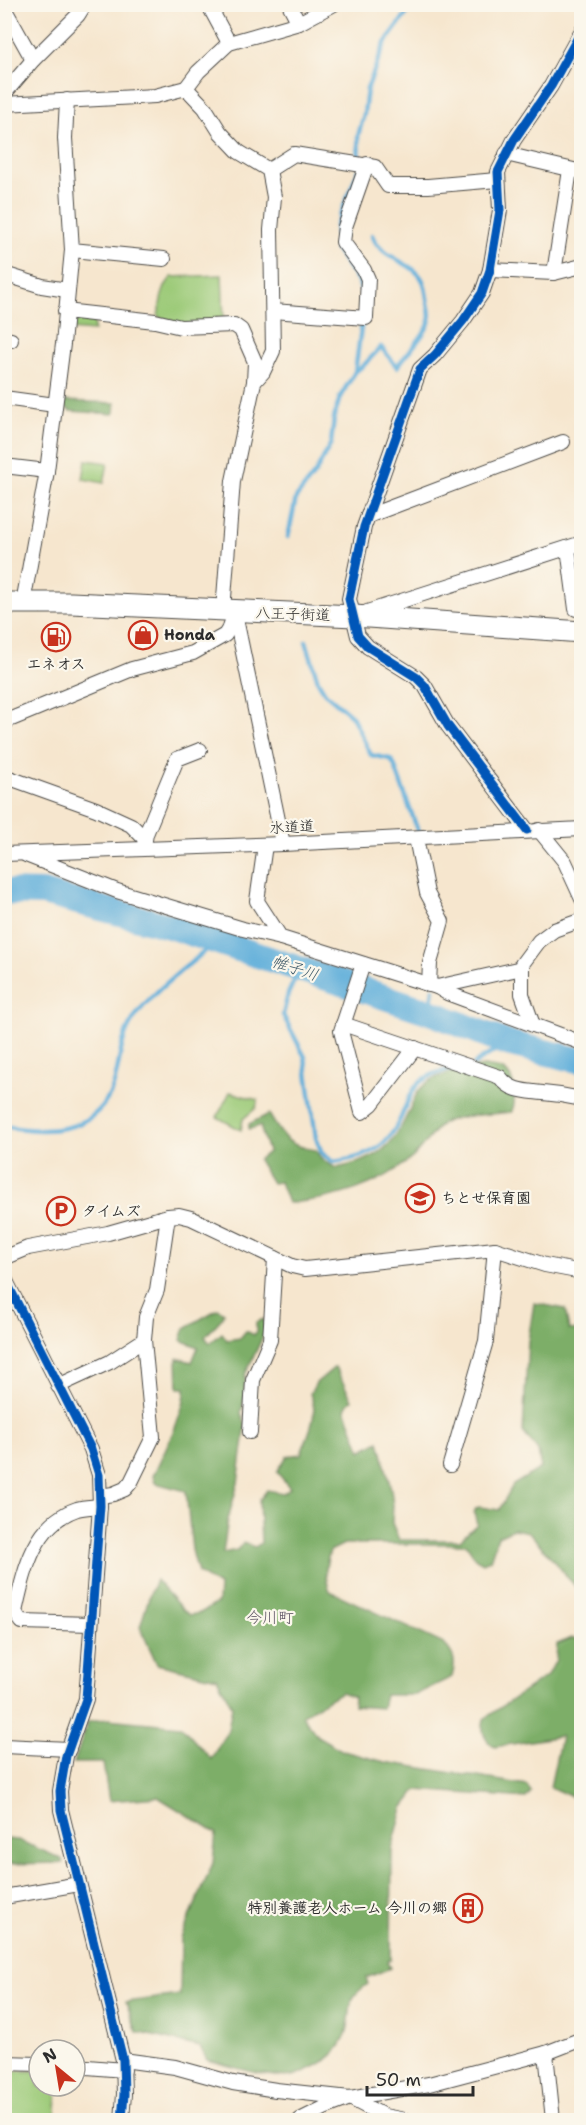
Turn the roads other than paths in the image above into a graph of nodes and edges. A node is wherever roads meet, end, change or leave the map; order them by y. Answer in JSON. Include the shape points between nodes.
{"nodes":[{"id":1,"x":85,"y":4,"type":"edge"},
{"id":2,"x":208,"y":4,"type":"edge"},
{"id":3,"x":289,"y":4,"type":"edge"},
{"id":4,"x":334,"y":4,"type":"edge"},
{"id":5,"x":4,"y":8,"type":"edge"},
{"id":6,"x":299,"y":24,"type":"junction"},
{"id":7,"x":582,"y":30,"type":"edge"},
{"id":8,"x":229,"y":43,"type":"junction"},
{"id":9,"x":33,"y":60,"type":"junction"},
{"id":10,"x":186,"y":88,"type":"junction"},
{"id":11,"x":4,"y":94,"type":"edge"},
{"id":12,"x":67,"y":100,"type":"junction"},
{"id":13,"x":4,"y":104,"type":"edge"},
{"id":14,"x":506,"y":154,"type":"junction"},
{"id":15,"x":367,"y":164,"type":"junction"},
{"id":16,"x":269,"y":170,"type":"junction"},
{"id":17,"x":576,"y":171,"type":"edge"},
{"id":18,"x":497,"y":180,"type":"junction"},
{"id":19,"x":72,"y":250,"type":"junction"},
{"id":20,"x":164,"y":259,"type":"dead end"},
{"id":21,"x":582,"y":266,"type":"edge"},
{"id":22,"x":490,"y":270,"type":"junction"},
{"id":23,"x":554,"y":273,"type":"junction"},
{"id":24,"x":4,"y":274,"type":"edge"},
{"id":25,"x":67,"y":290,"type":"junction"},
{"id":26,"x":66,"y":311,"type":"junction"},
{"id":27,"x":273,"y":311,"type":"junction"},
{"id":28,"x":254,"y":382,"type":"junction"},
{"id":29,"x":4,"y":398,"type":"edge"},
{"id":30,"x":55,"y":405,"type":"junction"},
{"id":31,"x":564,"y":442,"type":"dead end"},
{"id":32,"x":4,"y":466,"type":"edge"},
{"id":33,"x":47,"y":471,"type":"junction"},
{"id":34,"x":368,"y":516,"type":"junction"},
{"id":35,"x":575,"y":546,"type":"edge"},
{"id":36,"x":14,"y":603,"type":"edge"},
{"id":37,"x":576,"y":609,"type":"dead end"},
{"id":38,"x":229,"y":612,"type":"junction"},
{"id":39,"x":354,"y":616,"type":"junction"},
{"id":40,"x":582,"y":632,"type":"edge"},
{"id":41,"x":4,"y":722,"type":"edge"},
{"id":42,"x":200,"y":750,"type":"dead end"},
{"id":43,"x":4,"y":776,"type":"edge"},
{"id":44,"x":582,"y":829,"type":"edge"},
{"id":45,"x":533,"y":830,"type":"junction"},
{"id":46,"x":416,"y":838,"type":"junction"},
{"id":47,"x":144,"y":844,"type":"junction"},
{"id":48,"x":265,"y":844,"type":"junction"},
{"id":49,"x":283,"y":844,"type":"junction"},
{"id":50,"x":21,"y":853,"type":"junction"},
{"id":51,"x":4,"y":854,"type":"edge"},
{"id":52,"x":580,"y":890,"type":"edge"},
{"id":53,"x":582,"y":920,"type":"edge"},
{"id":54,"x":281,"y":938,"type":"junction"},
{"id":55,"x":522,"y":968,"type":"junction"},
{"id":56,"x":361,"y":970,"type":"junction"},
{"id":57,"x":433,"y":986,"type":"junction"},
{"id":58,"x":345,"y":1019,"type":"junction"},
{"id":59,"x":533,"y":1025,"type":"junction"},
{"id":60,"x":582,"y":1043,"type":"edge"},
{"id":61,"x":415,"y":1048,"type":"junction"},
{"id":62,"x":582,"y":1099,"type":"edge"},
{"id":63,"x":168,"y":1216,"type":"junction"},
{"id":64,"x":495,"y":1249,"type":"junction"},
{"id":65,"x":4,"y":1258,"type":"edge"},
{"id":66,"x":275,"y":1258,"type":"junction"},
{"id":67,"x":582,"y":1272,"type":"edge"},
{"id":68,"x":4,"y":1277,"type":"edge"},
{"id":69,"x":144,"y":1340,"type":"junction"},
{"id":70,"x":58,"y":1386,"type":"junction"},
{"id":71,"x":250,"y":1432,"type":"dead end"},
{"id":72,"x":450,"y":1465,"type":"dead end"},
{"id":73,"x":100,"y":1501,"type":"junction"},
{"id":74,"x":91,"y":1624,"type":"junction"},
{"id":75,"x":4,"y":1746,"type":"edge"},
{"id":76,"x":69,"y":1749,"type":"junction"},
{"id":77,"x":79,"y":1884,"type":"junction"},
{"id":78,"x":4,"y":1897,"type":"edge"},
{"id":79,"x":582,"y":2039,"type":"edge"},
{"id":80,"x":546,"y":2054,"type":"junction"},
{"id":81,"x":4,"y":2063,"type":"edge"},
{"id":82,"x":27,"y":2064,"type":"edge"},
{"id":83,"x":123,"y":2065,"type":"junction"},
{"id":84,"x":87,"y":2066,"type":"edge"},
{"id":85,"x":350,"y":2098,"type":"junction"},
{"id":86,"x":122,"y":2121,"type":"edge"},
{"id":87,"x":300,"y":2121,"type":"edge"},
{"id":88,"x":405,"y":2121,"type":"edge"},
{"id":89,"x":553,"y":2121,"type":"edge"}],
"edges":[{"from":1,"to":9,"type":"street"},
{"from":2,"to":8,"type":"street"},
{"from":3,"to":6,"type":"street"},
{"from":4,"to":6,"type":"street"},
{"from":5,"to":9,"type":"street"},
{"from":6,"to":8,"type":"street"},
{"from":7,"to":14,"type":"street"},
{"from":8,"to":10,"type":"street"},
{"from":9,"to":11,"type":"street"},
{"from":10,"to":12,"type":"street","via":[[155,96]]},
{"from":10,"to":16,"type":"street","via":[[239,152]]},
{"from":12,"to":13,"type":"street"},
{"from":12,"to":19,"type":"street"},
{"from":14,"to":17,"type":"street"},
{"from":14,"to":18,"type":"street"},
{"from":15,"to":16,"type":"street","via":[[294,154]]},
{"from":15,"to":18,"type":"street","via":[[380,171],[388,186]]},
{"from":15,"to":27,"type":"street","via":[[345,227],[344,242],[368,279],[366,318]]},
{"from":16,"to":27,"type":"street","via":[[274,197]]},
{"from":17,"to":23,"type":"street"},
{"from":18,"to":22,"type":"street","via":[[500,210]]},
{"from":19,"to":20,"type":"street"},
{"from":19,"to":25,"type":"street"},
{"from":21,"to":23,"type":"street"},
{"from":22,"to":23,"type":"street"},
{"from":22,"to":34,"type":"street","via":[[482,293],[463,321],[420,369]]},
{"from":24,"to":25,"type":"street"},
{"from":25,"to":26,"type":"street"},
{"from":26,"to":28,"type":"street","via":[[181,327],[234,325],[241,330],[255,362]]},
{"from":26,"to":30,"type":"street"},
{"from":27,"to":28,"type":"street","via":[[273,351]]},
{"from":28,"to":38,"type":"street","via":[[233,481]]},
{"from":29,"to":30,"type":"street"},
{"from":30,"to":33,"type":"street"},
{"from":31,"to":34,"type":"street"},
{"from":32,"to":33,"type":"street"},
{"from":33,"to":36,"type":"street"},
{"from":34,"to":39,"type":"street","via":[[349,599]]},
{"from":35,"to":37,"type":"street"},
{"from":35,"to":39,"type":"street"},
{"from":36,"to":38,"type":"highway","name":"八王子街道"},
{"from":38,"to":39,"type":"highway","name":"八王子街道"},
{"from":38,"to":41,"type":"street","via":[[231,627],[225,635],[193,653],[132,669]]},
{"from":38,"to":49,"type":"street"},
{"from":39,"to":40,"type":"highway","name":"八王子街道"},
{"from":39,"to":45,"type":"street","via":[[358,636],[425,687],[448,726]]},
{"from":42,"to":47,"type":"street","via":[[177,759]]},
{"from":43,"to":47,"type":"street","via":[[131,825]]},
{"from":44,"to":45,"type":"street","name":"水道道"},
{"from":45,"to":46,"type":"street","name":"水道道"},
{"from":45,"to":52,"type":"street","via":[[565,862]]},
{"from":46,"to":49,"type":"street","name":"水道道"},
{"from":46,"to":57,"type":"street","via":[[428,893],[442,921],[430,963]]},
{"from":47,"to":48,"type":"street","name":"水道道"},
{"from":47,"to":50,"type":"street","name":"水道道"},
{"from":48,"to":49,"type":"street","name":"水道道"},
{"from":48,"to":54,"type":"street","via":[[257,901]]},
{"from":50,"to":51,"type":"street","name":"水道道"},
{"from":50,"to":54,"type":"street","via":[[117,891]]},
{"from":53,"to":55,"type":"street","via":[[554,930],[539,941]]},
{"from":54,"to":56,"type":"street"},
{"from":55,"to":57,"type":"street"},
{"from":55,"to":59,"type":"street","via":[[522,994]]},
{"from":56,"to":57,"type":"street"},
{"from":56,"to":58,"type":"street"},
{"from":57,"to":59,"type":"street"},
{"from":58,"to":61,"type":"street"},
{"from":58,"to":61,"type":"street","via":[[341,1031],[362,1112]]},
{"from":59,"to":60,"type":"street"},
{"from":61,"to":62,"type":"street","via":[[500,1077],[520,1091]]},
{"from":63,"to":65,"type":"street","via":[[108,1233],[28,1248]]},
{"from":63,"to":66,"type":"street","via":[[191,1218]]},
{"from":63,"to":69,"type":"street","via":[[157,1290],[146,1317]]},
{"from":64,"to":66,"type":"street","via":[[305,1269]]},
{"from":64,"to":67,"type":"street"},
{"from":64,"to":72,"type":"street","via":[[486,1341]]},
{"from":66,"to":71,"type":"street","via":[[270,1340],[253,1380]]},
{"from":68,"to":70,"type":"street"},
{"from":69,"to":70,"type":"street","via":[[110,1362]]},
{"from":69,"to":73,"type":"street","via":[[153,1437],[131,1482]]},
{"from":70,"to":73,"type":"street","via":[[91,1449],[99,1475]]},
{"from":73,"to":74,"type":"street"},
{"from":73,"to":74,"type":"street","via":[[77,1509],[39,1537],[23,1577],[15,1612],[22,1622]]},
{"from":74,"to":76,"type":"street","via":[[86,1699]]},
{"from":75,"to":76,"type":"street"},
{"from":76,"to":77,"type":"street","via":[[60,1791],[61,1810]]},
{"from":77,"to":78,"type":"street"},
{"from":77,"to":83,"type":"street"},
{"from":79,"to":80,"type":"street"},
{"from":80,"to":85,"type":"street","via":[[429,2084]]},
{"from":80,"to":89,"type":"street"},
{"from":81,"to":82,"type":"street"},
{"from":83,"to":84,"type":"street"},
{"from":83,"to":85,"type":"street","via":[[195,2071],[233,2083]]},
{"from":83,"to":86,"type":"street"},
{"from":85,"to":87,"type":"street"},
{"from":85,"to":88,"type":"street","via":[[384,2116]]}]}
